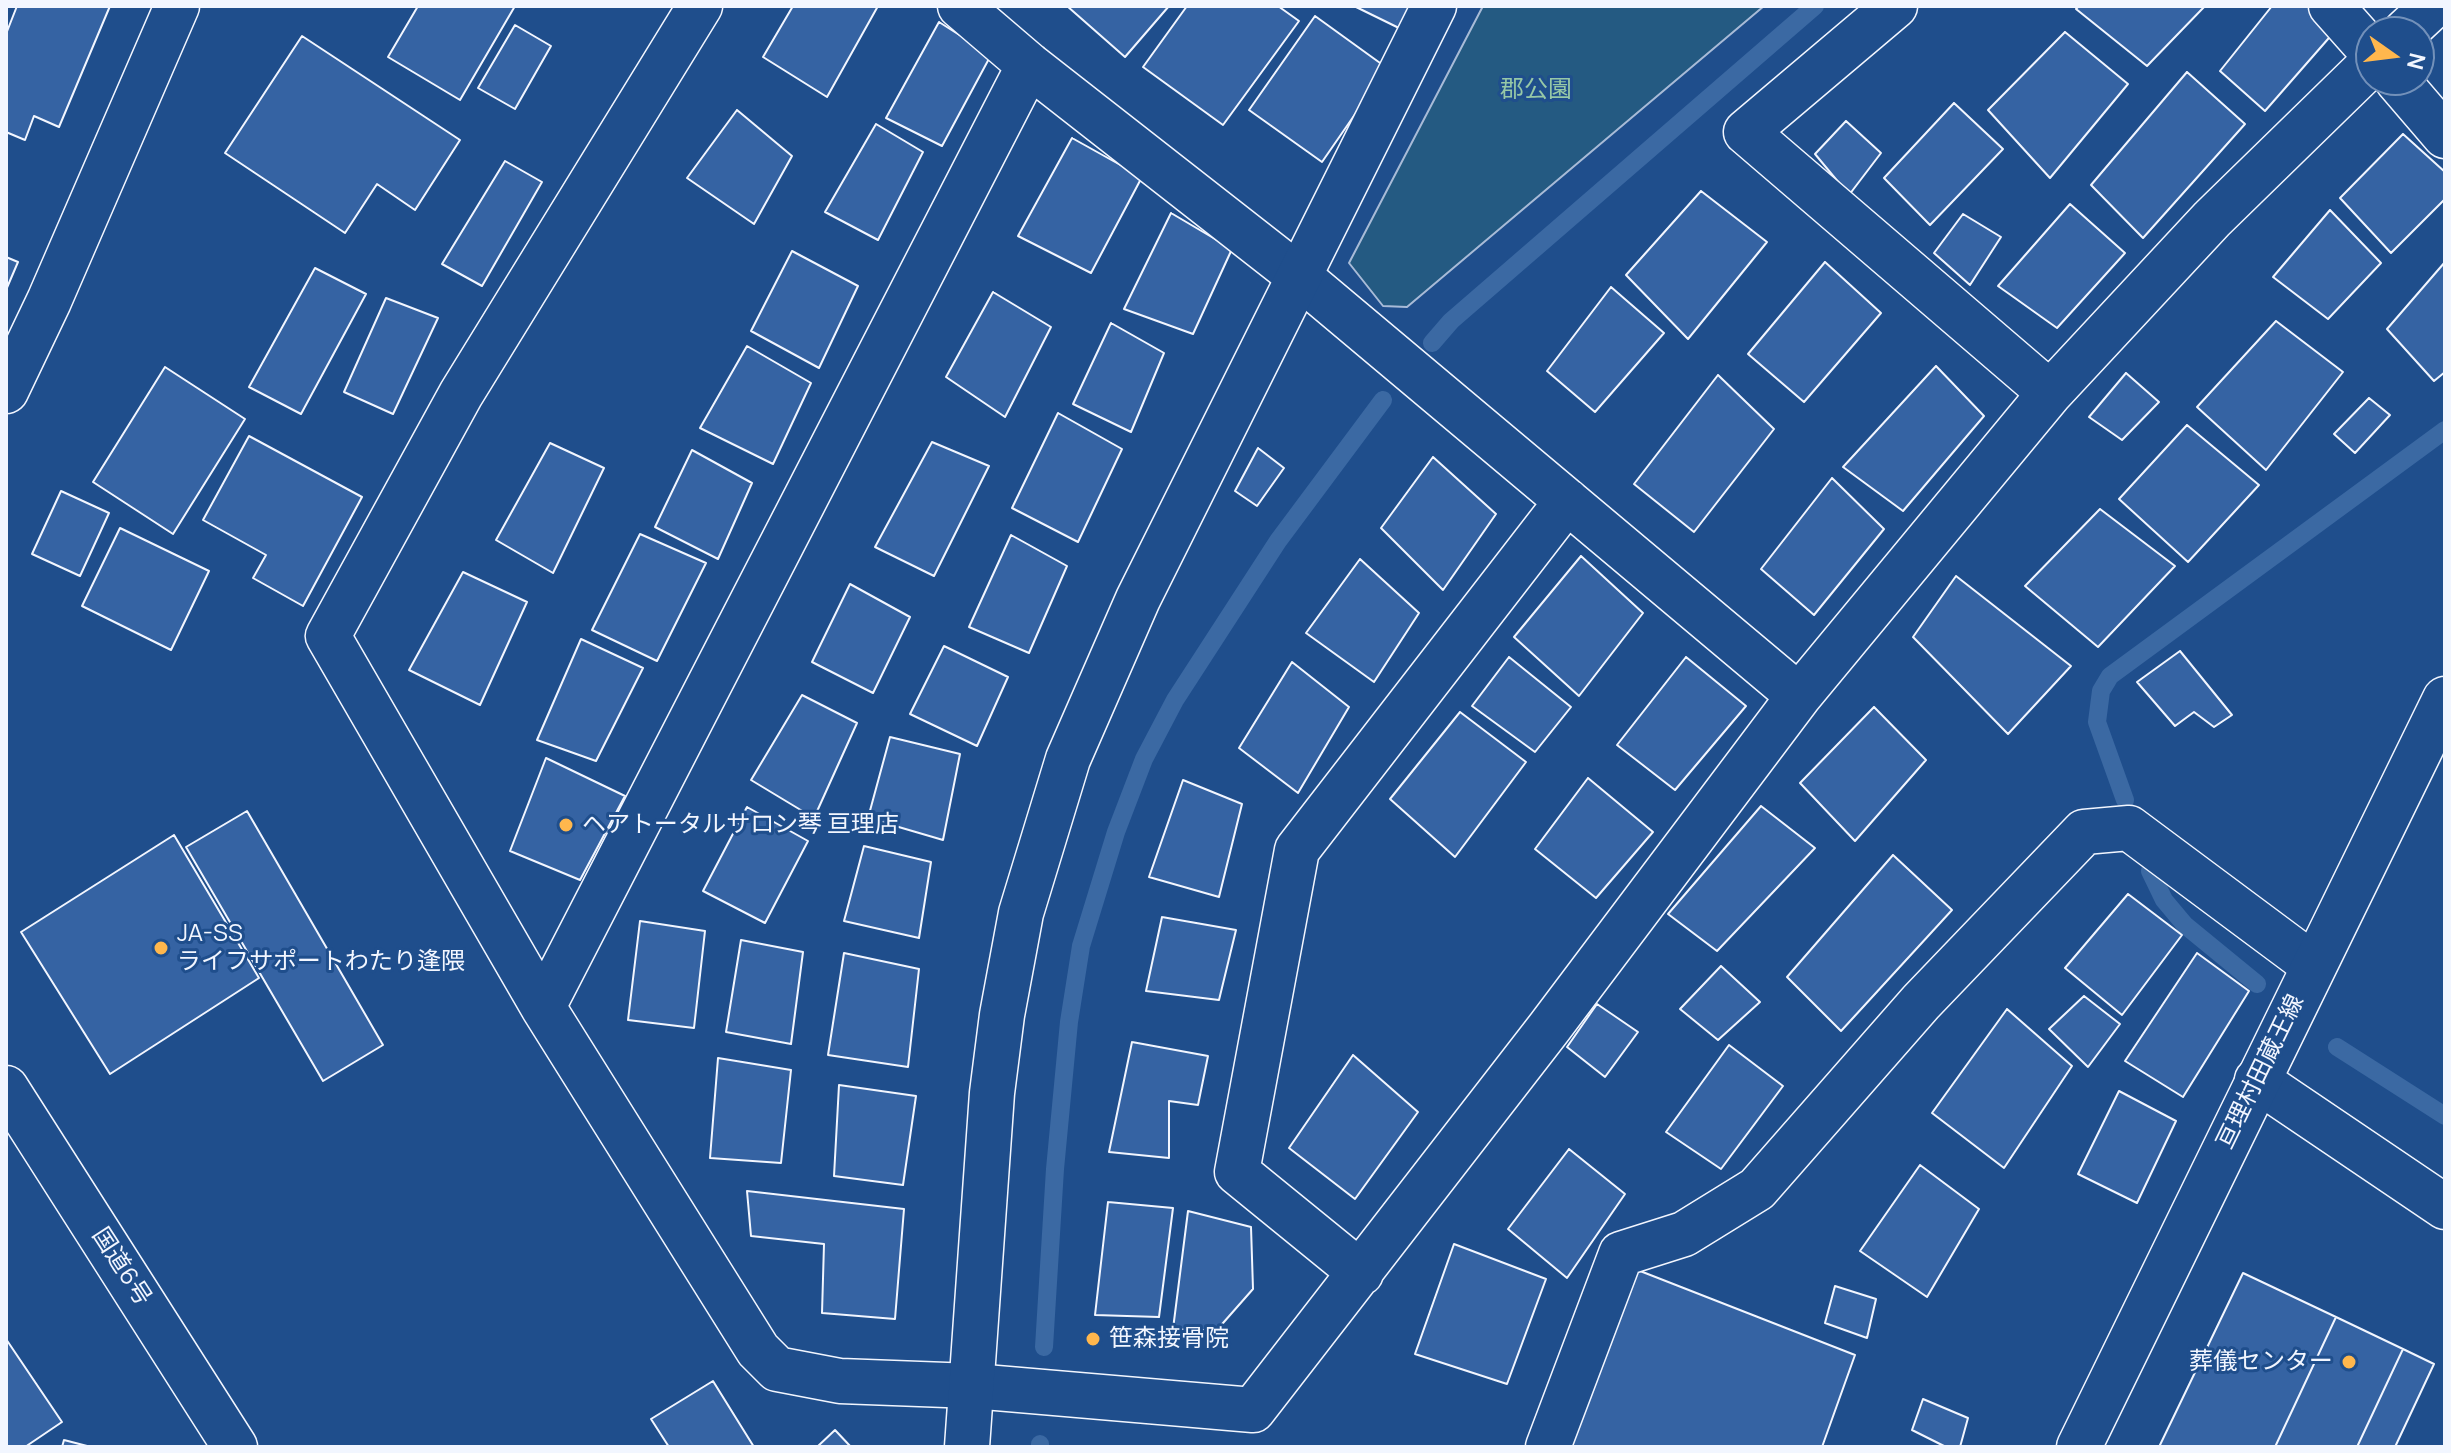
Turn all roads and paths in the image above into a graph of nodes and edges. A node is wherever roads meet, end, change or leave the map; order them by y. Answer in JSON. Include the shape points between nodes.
{"nodes":[{"id":1,"x":177,"y":6,"type":"edge"},
{"id":2,"x":700,"y":6,"type":"edge"},
{"id":3,"x":960,"y":6,"type":"edge"},
{"id":4,"x":1434,"y":6,"type":"edge"},
{"id":5,"x":1895,"y":6,"type":"edge"},
{"id":6,"x":2331,"y":6,"type":"edge"},
{"id":7,"x":2355,"y":33,"type":"edge"},
{"id":8,"x":1029,"y":65,"type":"junction"},
{"id":9,"x":2355,"y":80,"type":"edge"},
{"id":10,"x":2411,"y":96,"type":"edge"},
{"id":11,"x":2445,"y":136,"type":"edge"},
{"id":12,"x":1300,"y":277,"type":"junction"},
{"id":13,"x":6,"y":391,"type":"edge"},
{"id":14,"x":2050,"y":393,"type":"junction"},
{"id":15,"x":1567,"y":501,"type":"junction"},
{"id":16,"x":1799,"y":696,"type":"junction"},
{"id":17,"x":2445,"y":699,"type":"edge"},
{"id":18,"x":2313,"y":965,"type":"junction"},
{"id":19,"x":543,"y":1007,"type":"junction"},
{"id":20,"x":2257,"y":1080,"type":"junction"},
{"id":21,"x":6,"y":1088,"type":"edge"},
{"id":22,"x":2445,"y":1207,"type":"edge"},
{"id":23,"x":1361,"y":1273,"type":"junction"},
{"id":24,"x":973,"y":1386,"type":"junction"},
{"id":25,"x":235,"y":1447,"type":"edge"},
{"id":26,"x":967,"y":1447,"type":"edge"},
{"id":27,"x":1548,"y":1447,"type":"edge"},
{"id":28,"x":2079,"y":1447,"type":"edge"}],
"edges":[{"from":1,"to":13,"type":"main road"},
{"from":2,"to":19,"type":"main road","via":[[461,394],[328,636]]},
{"from":3,"to":8,"type":"main road"},
{"from":4,"to":12,"type":"main road"},
{"from":5,"to":14,"type":"main road","via":[[1746,132]]},
{"from":6,"to":7,"type":"main road"},
{"from":8,"to":12,"type":"main road"},
{"from":8,"to":19,"type":"main road"},
{"from":9,"to":14,"type":"main road","via":[[2212,219]]},
{"from":10,"to":11,"type":"main road"},
{"from":12,"to":15,"type":"main road"},
{"from":12,"to":24,"type":"main road","via":[[1138,599],[1068,759],[1021,913],[992,1093]]},
{"from":14,"to":16,"type":"main road"},
{"from":15,"to":16,"type":"main road"},
{"from":15,"to":23,"type":"main road","via":[[1297,850],[1237,1172]]},
{"from":16,"to":23,"type":"main road"},
{"from":17,"to":18,"type":"main road","name":"亘理村田蔵王線"},
{"from":18,"to":20,"type":"main road","name":"亘理村田蔵王線"},
{"from":18,"to":27,"type":"main road","via":[[2129,828],[2084,832],[1921,1002],[1757,1189],[1684,1234],[1621,1254]]},
{"from":19,"to":24,"type":"main road","via":[[758,1350],[777,1369],[840,1381]]},
{"from":20,"to":22,"type":"main road"},
{"from":20,"to":28,"type":"main road","name":"亘理村田蔵王線"},
{"from":21,"to":25,"type":"main road","name":"国道6号"},
{"from":23,"to":24,"type":"main road","via":[[1253,1410]]},
{"from":24,"to":26,"type":"main road"}]}
